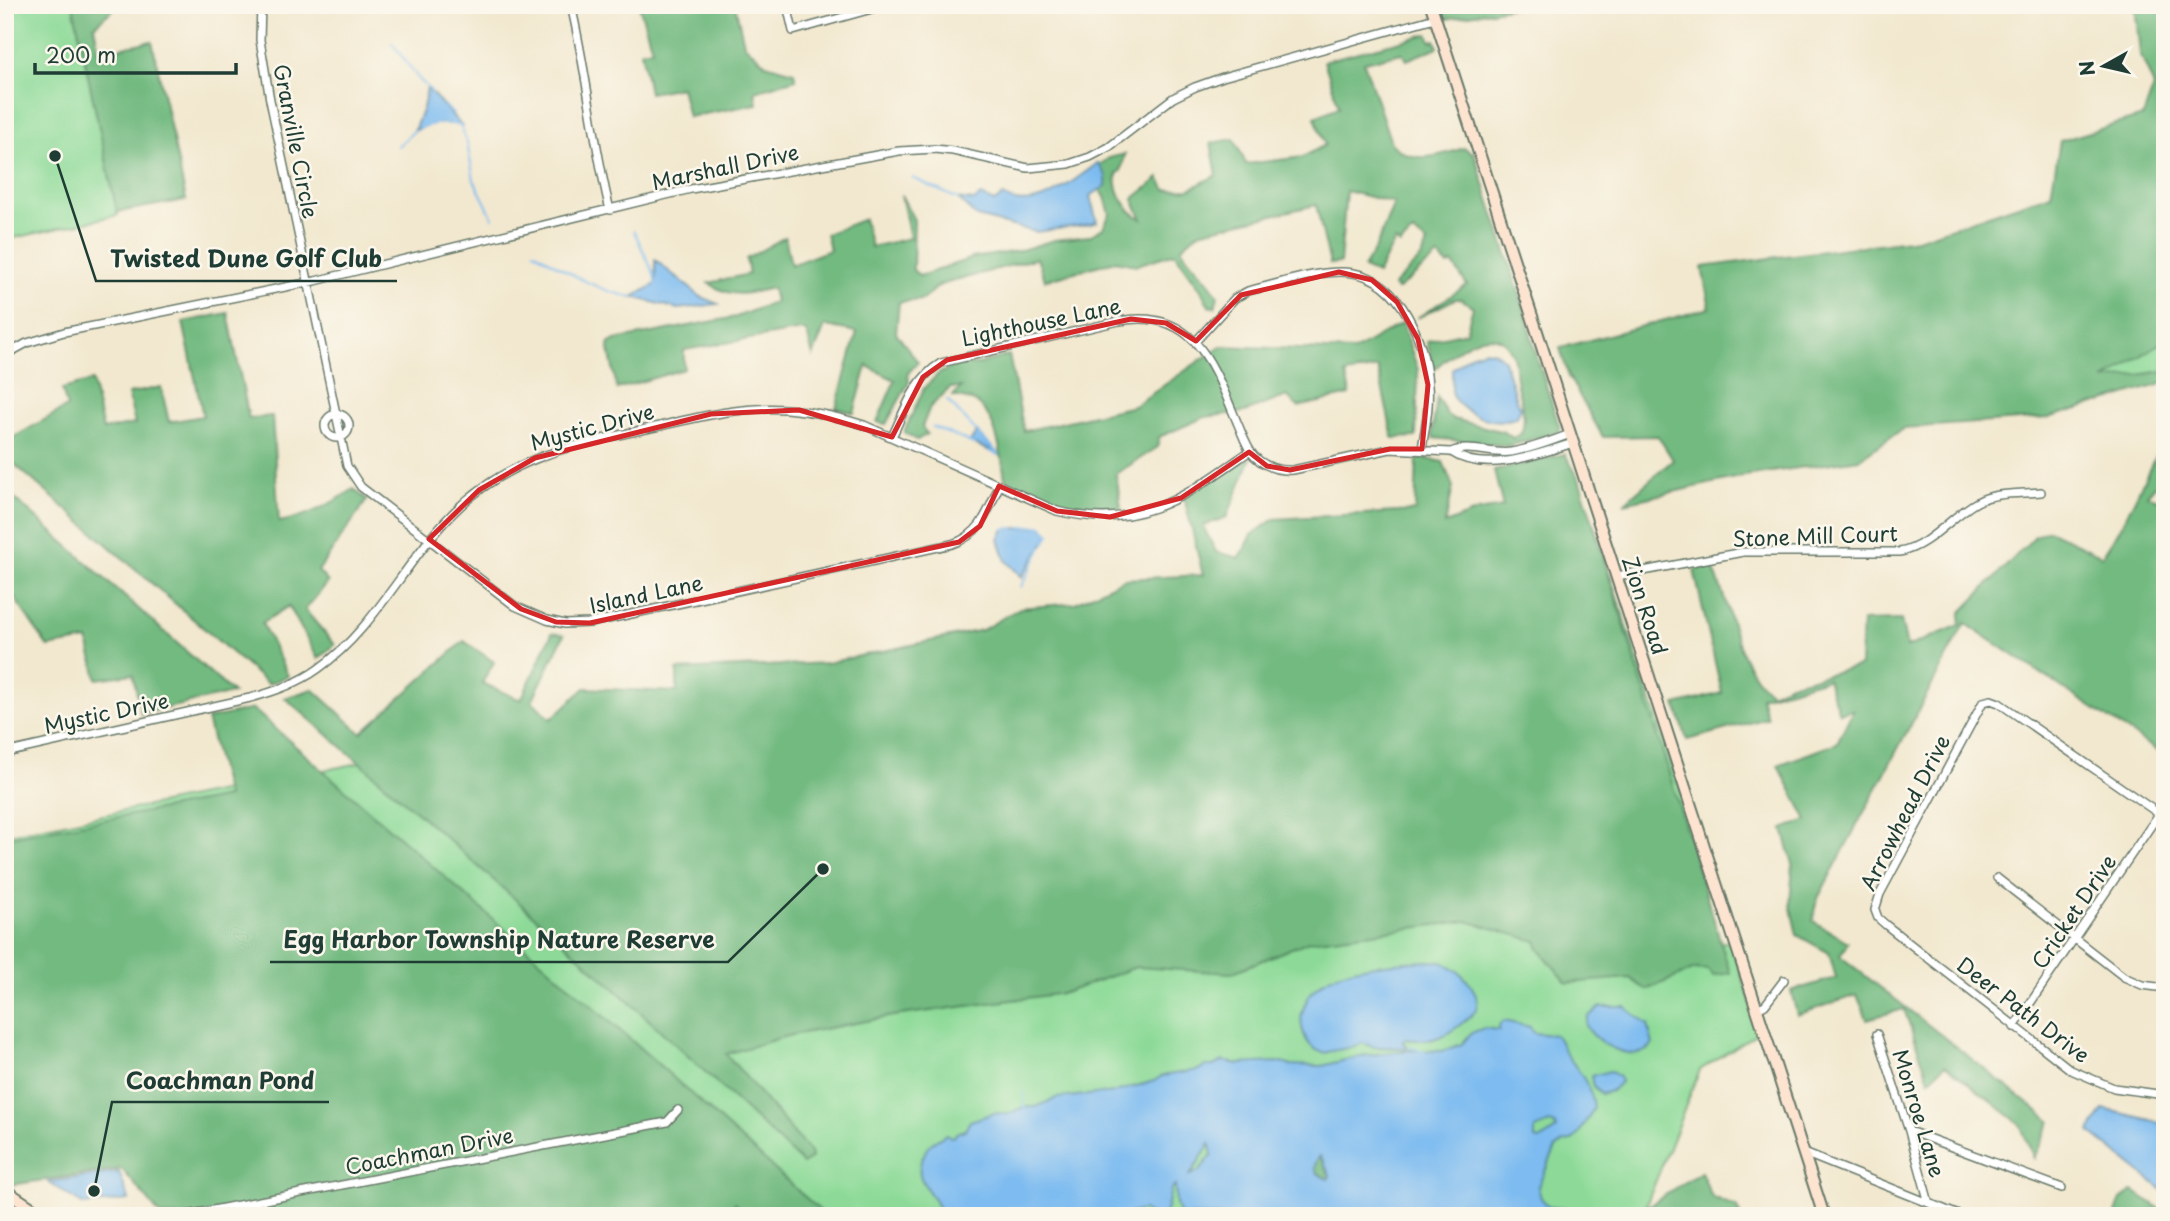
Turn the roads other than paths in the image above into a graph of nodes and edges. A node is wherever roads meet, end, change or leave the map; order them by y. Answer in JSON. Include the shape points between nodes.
{"nodes":[{"id":1,"x":261,"y":5,"type":"edge"},
{"id":2,"x":571,"y":5,"type":"edge"},
{"id":3,"x":787,"y":5,"type":"edge"},
{"id":4,"x":886,"y":5,"type":"edge"},
{"id":5,"x":1431,"y":5,"type":"edge"},
{"id":6,"x":1436,"y":18,"type":"junction"},
{"id":7,"x":610,"y":209,"type":"junction"},
{"id":8,"x":307,"y":283,"type":"junction"},
{"id":9,"x":1196,"y":341,"type":"junction"},
{"id":10,"x":5,"y":355,"type":"edge"},
{"id":11,"x":336,"y":414,"type":"junction"},
{"id":12,"x":892,"y":437,"type":"junction"},
{"id":13,"x":340,"y":438,"type":"junction"},
{"id":14,"x":1571,"y":438,"type":"junction"},
{"id":15,"x":1422,"y":449,"type":"junction"},
{"id":16,"x":1250,"y":451,"type":"junction"},
{"id":17,"x":999,"y":486,"type":"junction"},
{"id":18,"x":2041,"y":492,"type":"dead end"},
{"id":19,"x":429,"y":539,"type":"junction"},
{"id":20,"x":1617,"y":576,"type":"junction"},
{"id":21,"x":5,"y":753,"type":"edge"},
{"id":22,"x":2162,"y":816,"type":"edge"},
{"id":23,"x":1997,"y":878,"type":"dead end"},
{"id":24,"x":1878,"y":918,"type":"joint"},
{"id":25,"x":2075,"y":940,"type":"junction"},
{"id":26,"x":1784,"y":980,"type":"dead end"},
{"id":27,"x":2165,"y":988,"type":"edge"},
{"id":28,"x":1757,"y":1009,"type":"junction"},
{"id":29,"x":2014,"y":1027,"type":"junction"},
{"id":30,"x":1877,"y":1034,"type":"dead end"},
{"id":31,"x":2165,"y":1095,"type":"edge"},
{"id":32,"x":678,"y":1110,"type":"dead end"},
{"id":33,"x":1909,"y":1131,"type":"junction"},
{"id":34,"x":1804,"y":1153,"type":"junction"},
{"id":35,"x":2062,"y":1188,"type":"dead end"},
{"id":36,"x":5,"y":1190,"type":"edge"},
{"id":37,"x":1929,"y":1203,"type":"junction"},
{"id":38,"x":44,"y":1216,"type":"edge"},
{"id":39,"x":182,"y":1216,"type":"edge"},
{"id":40,"x":1824,"y":1216,"type":"edge"},
{"id":41,"x":1961,"y":1216,"type":"edge"}],
"edges":[{"from":1,"to":8,"type":"street","name":"Granville Circle","via":[[261,49]]},
{"from":2,"to":7,"type":"street"},
{"from":3,"to":4,"type":"street","via":[[793,31]]},
{"from":5,"to":6,"type":"street","name":"Zion Road"},
{"from":6,"to":7,"type":"street","name":"Marshall Drive","via":[[1201,85],[1167,102],[1109,147],[1069,164],[1028,167],[953,151],[908,150],[691,189]]},
{"from":6,"to":14,"type":"street","name":"Zion Road"},
{"from":7,"to":8,"type":"street","name":"Marshall Drive"},
{"from":8,"to":10,"type":"street","name":"Marshall Drive","via":[[52,335]]},
{"from":8,"to":11,"type":"street","name":"Island Lane"},
{"from":9,"to":12,"type":"street","name":"Lighthouse Lane","via":[[1166,323],[1131,319],[947,360],[918,383]]},
{"from":9,"to":15,"type":"street","via":[[1235,299],[1248,292],[1339,272],[1372,280],[1404,312],[1422,349],[1429,396]]},
{"from":9,"to":16,"type":"street","name":"Lighthouse Lane","via":[[1211,362]]},
{"from":11,"to":13,"type":"street","name":"Island Lane","via":[[348,422],[348,430]]},
{"from":11,"to":13,"type":"street","name":"Island Lane","via":[[328,417],[324,428],[331,437]]},
{"from":12,"to":17,"type":"street","name":"Mystic Drive"},
{"from":12,"to":19,"type":"street","name":"Mystic Drive","via":[[849,420],[786,409],[734,411],[685,420],[569,446],[518,465],[467,500]]},
{"from":13,"to":19,"type":"street","name":"Island Lane","via":[[347,466],[357,482]]},
{"from":14,"to":15,"type":"street","via":[[1513,452]]},
{"from":14,"to":20,"type":"street","name":"Zion Road"},
{"from":15,"to":16,"type":"street","via":[[1390,449],[1290,470],[1264,464]]},
{"from":16,"to":17,"type":"street","name":"Mystic Drive","via":[[1181,498],[1134,515],[1074,515]]},
{"from":17,"to":19,"type":"street","name":"Island Lane","via":[[980,526],[959,542],[590,623],[556,622],[515,606]]},
{"from":18,"to":20,"type":"street","name":"Stone Mill Court","via":[[1980,500],[1921,544],[1899,552],[1743,552]]},
{"from":19,"to":21,"type":"street","name":"Mystic Drive","via":[[362,628],[327,662],[300,680],[250,698]]},
{"from":20,"to":28,"type":"street","name":"Zion Road"},
{"from":22,"to":24,"type":"street","name":"Arrowhead Drive","via":[[1999,703],[1983,702],[1880,894],[1875,910]]},
{"from":22,"to":25,"type":"street","name":"Cricket Drive"},
{"from":23,"to":25,"type":"street"},
{"from":24,"to":29,"type":"street","name":"Deer Path Drive"},
{"from":25,"to":27,"type":"street","via":[[2133,982]]},
{"from":25,"to":29,"type":"street","name":"Cricket Drive"},
{"from":26,"to":28,"type":"street"},
{"from":28,"to":34,"type":"street","name":"Zion Road"},
{"from":29,"to":31,"type":"street","name":"Deer Path Drive","via":[[2088,1079],[2126,1091]]},
{"from":30,"to":33,"type":"street","name":"Monroe Lane"},
{"from":32,"to":39,"type":"street","name":"Coachman Drive","via":[[667,1122]]},
{"from":33,"to":35,"type":"street"},
{"from":33,"to":37,"type":"street","name":"Monroe Lane"},
{"from":34,"to":37,"type":"street"},
{"from":34,"to":40,"type":"street","name":"Zion Road"},
{"from":36,"to":38,"type":"street"},
{"from":37,"to":41,"type":"street"}]}
